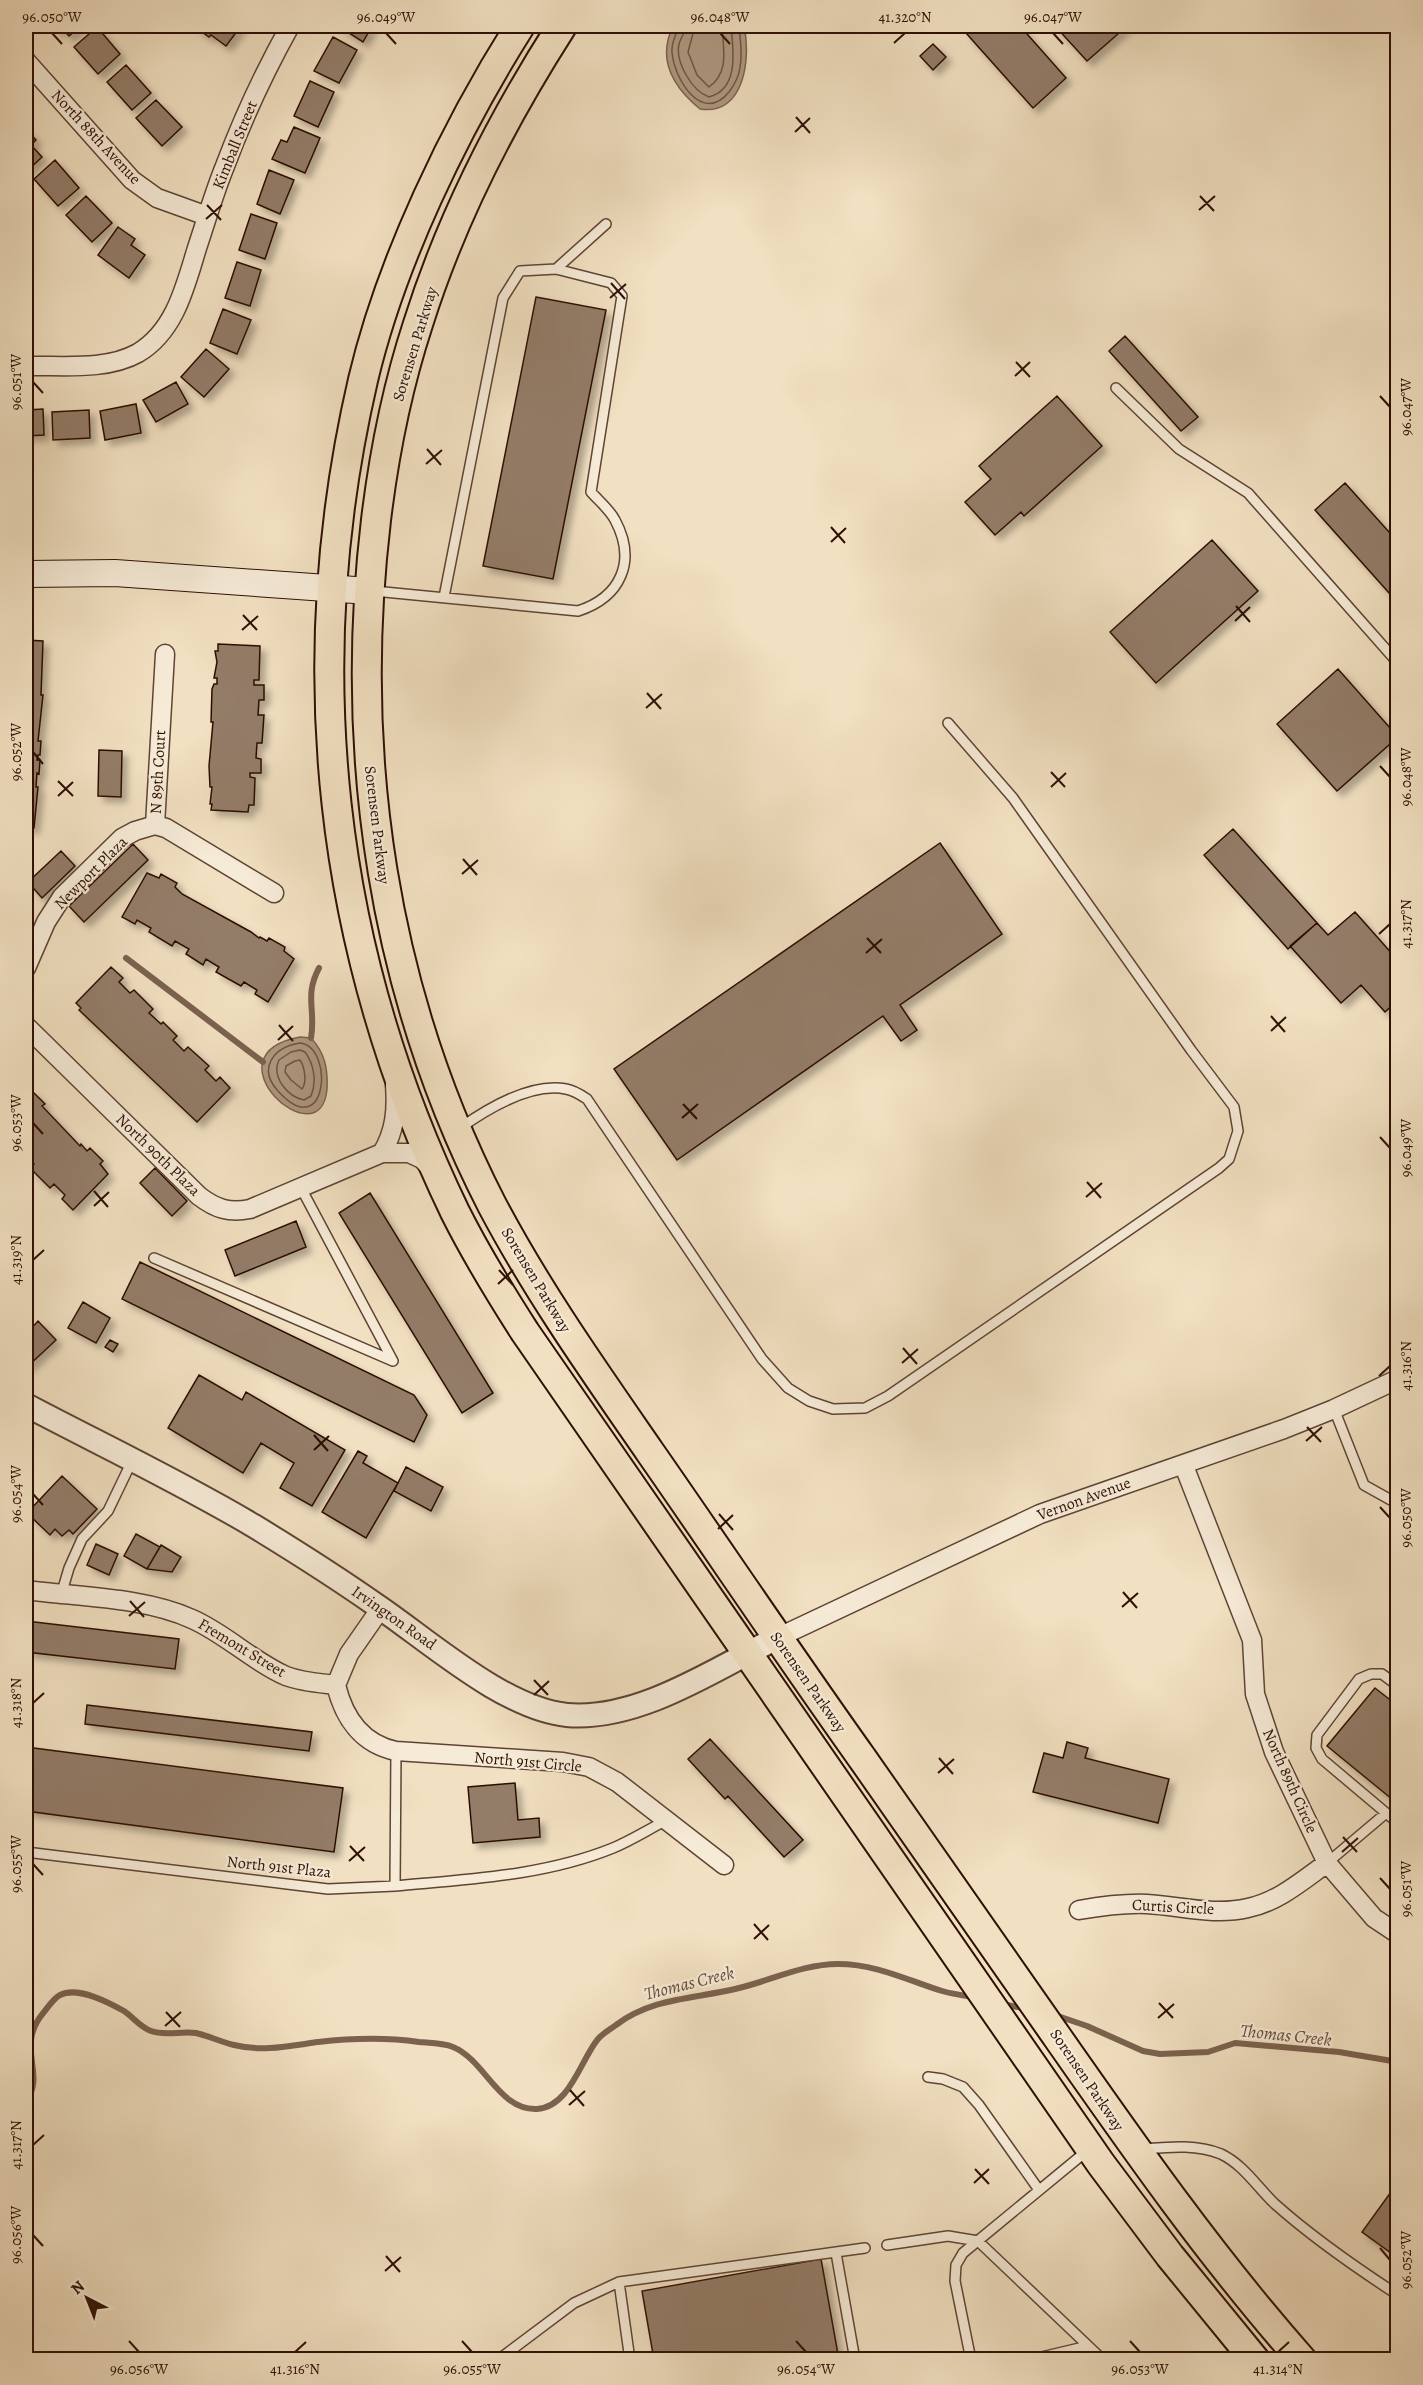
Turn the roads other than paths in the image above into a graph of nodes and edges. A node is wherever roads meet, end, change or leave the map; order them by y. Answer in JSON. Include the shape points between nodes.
{"nodes":[{"id":1,"x":290,"y":26,"type":"edge"},
{"id":2,"x":520,"y":26,"type":"edge"},
{"id":3,"x":562,"y":26,"type":"edge"},
{"id":4,"x":26,"y":61,"type":"edge"},
{"id":5,"x":207,"y":216,"type":"junction"},
{"id":6,"x":606,"y":224,"type":"dead end"},
{"id":7,"x":556,"y":268,"type":"junction"},
{"id":8,"x":26,"y":366,"type":"edge"},
{"id":9,"x":1116,"y":388,"type":"dead end"},
{"id":10,"x":26,"y":574,"type":"edge"},
{"id":11,"x":332,"y":588,"type":"junction"},
{"id":12,"x":369,"y":591,"type":"junction"},
{"id":13,"x":444,"y":597,"type":"junction"},
{"id":14,"x":165,"y":654,"type":"dead end"},
{"id":15,"x":1398,"y":663,"type":"edge"},
{"id":16,"x":948,"y":723,"type":"dead end"},
{"id":17,"x":155,"y":825,"type":"junction"},
{"id":18,"x":274,"y":893,"type":"dead end"},
{"id":19,"x":26,"y":968,"type":"edge"},
{"id":20,"x":26,"y":1026,"type":"edge"},
{"id":21,"x":393,"y":1062,"type":"junction"},
{"id":22,"x":458,"y":1130,"type":"junction"},
{"id":23,"x":382,"y":1153,"type":"junction"},
{"id":24,"x":442,"y":1182,"type":"junction"},
{"id":25,"x":301,"y":1188,"type":"junction"},
{"id":26,"x":154,"y":1258,"type":"dead end"},
{"id":27,"x":1398,"y":1379,"type":"edge"},
{"id":28,"x":26,"y":1405,"type":"edge"},
{"id":29,"x":1334,"y":1409,"type":"junction"},
{"id":30,"x":132,"y":1461,"type":"junction"},
{"id":31,"x":1184,"y":1466,"type":"junction"},
{"id":32,"x":1398,"y":1504,"type":"edge"},
{"id":33,"x":26,"y":1590,"type":"edge"},
{"id":34,"x":60,"y":1594,"type":"junction"},
{"id":35,"x":381,"y":1608,"type":"junction"},
{"id":36,"x":777,"y":1638,"type":"junction"},
{"id":37,"x":747,"y":1653,"type":"junction"},
{"id":38,"x":336,"y":1685,"type":"junction"},
{"id":39,"x":1398,"y":1686,"type":"edge"},
{"id":40,"x":396,"y":1751,"type":"junction"},
{"id":41,"x":1385,"y":1814,"type":"junction"},
{"id":42,"x":667,"y":1820,"type":"junction"},
{"id":43,"x":1398,"y":1822,"type":"edge"},
{"id":44,"x":26,"y":1852,"type":"edge"},
{"id":45,"x":1327,"y":1863,"type":"junction"},
{"id":46,"x":724,"y":1865,"type":"dead end"},
{"id":47,"x":395,"y":1886,"type":"junction"},
{"id":48,"x":1079,"y":1910,"type":"dead end"},
{"id":49,"x":1398,"y":1934,"type":"edge"},
{"id":50,"x":928,"y":2077,"type":"dead end"},
{"id":51,"x":1090,"y":2149,"type":"junction"},
{"id":52,"x":1135,"y":2150,"type":"junction"},
{"id":53,"x":1039,"y":2190,"type":"junction"},
{"id":54,"x":978,"y":2241,"type":"junction"},
{"id":55,"x":886,"y":2245,"type":"dead end"},
{"id":56,"x":865,"y":2248,"type":"dead end"},
{"id":57,"x":836,"y":2253,"type":"junction"},
{"id":58,"x":619,"y":2282,"type":"junction"},
{"id":59,"x":1398,"y":2295,"type":"edge"},
{"id":60,"x":1088,"y":2346,"type":"junction"},
{"id":61,"x":498,"y":2360,"type":"edge"},
{"id":62,"x":630,"y":2360,"type":"edge"},
{"id":63,"x":855,"y":2360,"type":"edge"},
{"id":64,"x":971,"y":2360,"type":"edge"},
{"id":65,"x":1029,"y":2360,"type":"edge"},
{"id":66,"x":1089,"y":2360,"type":"edge"},
{"id":67,"x":1103,"y":2360,"type":"edge"},
{"id":68,"x":1254,"y":2360,"type":"edge"},
{"id":69,"x":1302,"y":2360,"type":"edge"}],
"edges":[{"from":1,"to":5,"type":"street","name":"Kimball Street","via":[[236,137]]},
{"from":2,"to":11,"type":"main road","name":"Sorensen Parkway","via":[[472,108],[427,200],[378,328],[352,438]]},
{"from":3,"to":12,"type":"main road","name":"Sorensen Parkway","via":[[513,108],[460,212],[418,321],[380,490]]},
{"from":4,"to":5,"type":"street","name":"North 88th Avenue","via":[[132,180],[157,198]]},
{"from":5,"to":8,"type":"street","name":"Kimball Street","via":[[174,314],[144,348],[127,358],[103,364]]},
{"from":6,"to":7,"type":"lane"},
{"from":7,"to":13,"type":"lane","via":[[520,271],[503,298]]},
{"from":7,"to":13,"type":"lane","via":[[611,283],[622,296],[591,492],[615,518],[625,543],[626,567],[614,590],[594,606],[578,611]]},
{"from":9,"to":15,"type":"lane","via":[[1179,448],[1248,493]]},
{"from":10,"to":11,"type":"main road","via":[[115,573]]},
{"from":11,"to":12,"type":"main road"},
{"from":11,"to":21,"type":"main road","name":"Sorensen Parkway","via":[[329,720],[339,834],[364,964]]},
{"from":12,"to":13,"type":"lane"},
{"from":12,"to":22,"type":"main road","name":"Sorensen Parkway","via":[[368,742],[380,862],[412,1001]]},
{"from":14,"to":17,"type":"street","name":"N 89th Court"},
{"from":16,"to":22,"type":"lane","via":[[1013,798],[1234,1107],[1238,1131],[1229,1159],[1220,1168],[888,1396],[865,1408],[833,1409],[808,1401],[788,1388],[762,1359],[587,1099],[568,1089],[552,1088],[518,1095]]},
{"from":17,"to":18,"type":"street","name":"N 89th Court"},
{"from":17,"to":19,"type":"street","name":"Newport Plaza","via":[[122,838],[62,897]]},
{"from":20,"to":25,"type":"street","name":"North 90th Plaza","via":[[211,1205],[223,1210],[250,1209]]},
{"from":21,"to":23,"type":"street","via":[[396,1115]]},
{"from":21,"to":24,"type":"main road","name":"Sorensen Parkway"},
{"from":22,"to":36,"type":"main road","name":"Sorensen Parkway","via":[[491,1202],[562,1325]]},
{"from":23,"to":24,"type":"street","via":[[409,1153],[422,1159]]},
{"from":23,"to":25,"type":"street","name":"North 90th Plaza"},
{"from":24,"to":37,"type":"main road","name":"Sorensen Parkway","via":[[478,1255],[525,1332]]},
{"from":25,"to":26,"type":"lane","via":[[393,1361]]},
{"from":27,"to":29,"type":"street","name":"Vernon Avenue"},
{"from":28,"to":30,"type":"street","name":"Irvington Road"},
{"from":29,"to":31,"type":"street","name":"Vernon Avenue"},
{"from":29,"to":32,"type":"lane","via":[[1364,1485]]},
{"from":30,"to":34,"type":"lane","via":[[108,1511],[82,1539]]},
{"from":30,"to":35,"type":"street","name":"Irvington Road","via":[[254,1526]]},
{"from":31,"to":36,"type":"street","name":"Vernon Avenue","via":[[1040,1514]]},
{"from":31,"to":45,"type":"street","name":"North 89th Circle","via":[[1252,1640],[1255,1694],[1274,1752]]},
{"from":33,"to":34,"type":"street","name":"Fremont Street"},
{"from":34,"to":38,"type":"street","name":"Fremont Street","via":[[173,1611],[211,1628],[288,1677]]},
{"from":35,"to":37,"type":"street","name":"Irvington Road","via":[[498,1689],[554,1713],[592,1714],[636,1705]]},
{"from":35,"to":38,"type":"street","via":[[349,1654]]},
{"from":36,"to":37,"type":"street","name":"Irvington Road"},
{"from":36,"to":52,"type":"main road","name":"Sorensen Parkway"},
{"from":37,"to":51,"type":"main road","name":"Sorensen Parkway"},
{"from":38,"to":40,"type":"street","name":"North 91st Circle","via":[[354,1726],[372,1742]]},
{"from":39,"to":41,"type":"lane","via":[[1382,1674],[1359,1679],[1317,1735],[1316,1748],[1322,1759]]},
{"from":40,"to":42,"type":"street","name":"North 91st Circle","via":[[589,1767],[617,1782]]},
{"from":40,"to":47,"type":"lane"},
{"from":41,"to":43,"type":"lane"},
{"from":41,"to":45,"type":"lane"},
{"from":42,"to":46,"type":"street","name":"North 91st Circle"},
{"from":42,"to":47,"type":"lane","name":"North 91st Plaza","via":[[614,1848],[570,1863],[512,1875]]},
{"from":44,"to":47,"type":"lane","name":"North 91st Plaza","via":[[328,1889]]},
{"from":45,"to":48,"type":"street","name":"Curtis Circle","via":[[1282,1895],[1248,1908],[1206,1911],[1148,1904]]},
{"from":45,"to":49,"type":"street","name":"North 89th Circle","via":[[1374,1918]]},
{"from":50,"to":53,"type":"lane","via":[[963,2087]]},
{"from":51,"to":53,"type":"lane"},
{"from":51,"to":68,"type":"main road","name":"Sorensen Parkway"},
{"from":52,"to":59,"type":"lane","via":[[1181,2146],[1220,2154],[1244,2169],[1274,2203],[1342,2258]]},
{"from":52,"to":69,"type":"main road","name":"Sorensen Parkway","via":[[1227,2272]]},
{"from":53,"to":54,"type":"lane"},
{"from":54,"to":55,"type":"lane","via":[[948,2236]]},
{"from":54,"to":60,"type":"lane"},
{"from":54,"to":64,"type":"lane","via":[[956,2265]]},
{"from":56,"to":57,"type":"lane"},
{"from":57,"to":58,"type":"lane"},
{"from":57,"to":63,"type":"lane"},
{"from":58,"to":61,"type":"lane","via":[[574,2304]]},
{"from":58,"to":62,"type":"lane"},
{"from":60,"to":65,"type":"lane"},
{"from":60,"to":66,"type":"lane"},
{"from":60,"to":67,"type":"lane"}]}
